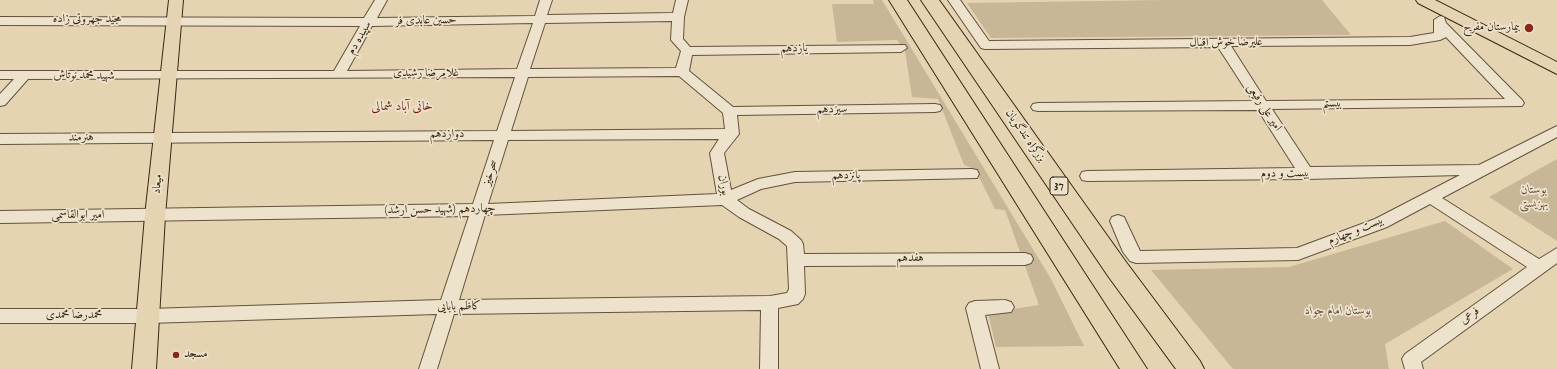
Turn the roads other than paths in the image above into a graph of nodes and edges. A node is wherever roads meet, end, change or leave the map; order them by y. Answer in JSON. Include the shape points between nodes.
{"nodes":[{"id":1,"x":176,"y":0,"type":"edge"},
{"id":2,"x":382,"y":0,"type":"edge"},
{"id":3,"x":546,"y":0,"type":"edge"},
{"id":4,"x":682,"y":0,"type":"edge"},
{"id":5,"x":898,"y":0,"type":"edge"},
{"id":6,"x":930,"y":0,"type":"edge"},
{"id":7,"x":954,"y":0,"type":"edge"},
{"id":8,"x":1423,"y":0,"type":"edge"},
{"id":9,"x":1440,"y":9,"type":"junction"},
{"id":10,"x":678,"y":17,"type":"junction"},
{"id":11,"x":540,"y":19,"type":"junction"},
{"id":12,"x":174,"y":20,"type":"junction"},
{"id":13,"x":0,"y":21,"type":"edge"},
{"id":14,"x":369,"y":22,"type":"junction"},
{"id":15,"x":1440,"y":24,"type":"junction"},
{"id":16,"x":1222,"y":43,"type":"junction"},
{"id":17,"x":901,"y":48,"type":"dead end"},
{"id":18,"x":686,"y":50,"type":"junction"},
{"id":19,"x":1557,"y":69,"type":"edge"},
{"id":20,"x":682,"y":72,"type":"junction"},
{"id":21,"x":522,"y":74,"type":"junction"},
{"id":22,"x":0,"y":75,"type":"edge"},
{"id":23,"x":25,"y":75,"type":"junction"},
{"id":24,"x":338,"y":75,"type":"junction"},
{"id":25,"x":169,"y":76,"type":"junction"},
{"id":26,"x":0,"y":102,"type":"edge"},
{"id":27,"x":1262,"y":105,"type":"junction"},
{"id":28,"x":1038,"y":107,"type":"dead end"},
{"id":29,"x":935,"y":108,"type":"dead end"},
{"id":30,"x":730,"y":111,"type":"junction"},
{"id":31,"x":1557,"y":131,"type":"edge"},
{"id":32,"x":732,"y":134,"type":"junction"},
{"id":33,"x":502,"y":135,"type":"junction"},
{"id":34,"x":163,"y":137,"type":"junction"},
{"id":35,"x":0,"y":139,"type":"edge"},
{"id":36,"x":1482,"y":170,"type":"junction"},
{"id":37,"x":972,"y":174,"type":"dead end"},
{"id":38,"x":1307,"y":174,"type":"junction"},
{"id":39,"x":1087,"y":176,"type":"dead end"},
{"id":40,"x":1430,"y":197,"type":"junction"},
{"id":41,"x":724,"y":199,"type":"junction"},
{"id":42,"x":479,"y":210,"type":"junction"},
{"id":43,"x":155,"y":216,"type":"junction"},
{"id":44,"x":0,"y":217,"type":"edge"},
{"id":45,"x":1118,"y":221,"type":"dead end"},
{"id":46,"x":1557,"y":254,"type":"edge"},
{"id":47,"x":1025,"y":259,"type":"dead end"},
{"id":48,"x":795,"y":260,"type":"junction"},
{"id":49,"x":1539,"y":267,"type":"junction"},
{"id":50,"x":770,"y":303,"type":"junction"},
{"id":51,"x":448,"y":307,"type":"junction"},
{"id":52,"x":1005,"y":307,"type":"dead end"},
{"id":53,"x":0,"y":316,"type":"edge"},
{"id":54,"x":148,"y":316,"type":"junction"},
{"id":55,"x":144,"y":369,"type":"edge"},
{"id":56,"x":428,"y":369,"type":"edge"},
{"id":57,"x":769,"y":369,"type":"edge"},
{"id":58,"x":990,"y":369,"type":"edge"},
{"id":59,"x":1134,"y":369,"type":"edge"},
{"id":60,"x":1191,"y":369,"type":"edge"},
{"id":61,"x":1414,"y":369,"type":"edge"}],
"edges":[{"from":1,"to":12,"type":"main road","name":"میعاد"},
{"from":2,"to":14,"type":"street","name":"سپیده دم"},
{"from":3,"to":11,"type":"street","name":"سحرخیز"},
{"from":4,"to":10,"type":"street"},
{"from":5,"to":59,"type":"highway"},
{"from":6,"to":60,"type":"highway","name":"بزرگراه تندگویان","number":"37","via":[[1117,269]]},
{"from":7,"to":16,"type":"street","name":"علیرضا خوش اقبال","via":[[985,45]]},
{"from":8,"to":9,"type":"main road"},
{"from":9,"to":15,"type":"street"},
{"from":9,"to":19,"type":"main road"},
{"from":10,"to":11,"type":"street","name":"حسین عابدی‌ فر"},
{"from":10,"to":18,"type":"street","via":[[677,40]]},
{"from":11,"to":14,"type":"street","name":"حسین عابدی‌ فر"},
{"from":11,"to":21,"type":"street","name":"سحرخیز"},
{"from":12,"to":13,"type":"street","name":"مجید جهروتی زاده"},
{"from":12,"to":14,"type":"street","name":"حسین عابدی‌ فر"},
{"from":12,"to":25,"type":"main road","name":"میعاد"},
{"from":14,"to":24,"type":"street","name":"سپیده دم"},
{"from":15,"to":16,"type":"street","name":"علیرضا خوش اقبال","via":[[1440,36],[1410,41]]},
{"from":15,"to":27,"type":"street","name":"بیستم","via":[[1517,103]]},
{"from":16,"to":27,"type":"street","name":"امیر علی رفیعی"},
{"from":17,"to":18,"type":"street","name":"یازدهم"},
{"from":18,"to":20,"type":"street"},
{"from":20,"to":21,"type":"street","name":"غلامرضا رشیدی"},
{"from":20,"to":30,"type":"street"},
{"from":21,"to":24,"type":"street","name":"غلامرضا رشیدی"},
{"from":21,"to":33,"type":"street","name":"سحرخیز"},
{"from":22,"to":23,"type":"street","name":"شهید محمد نوتاش"},
{"from":23,"to":25,"type":"street","name":"شهید محمد نوتاش"},
{"from":23,"to":26,"type":"street"},
{"from":24,"to":25,"type":"street","name":"غلامرضا رشیدی"},
{"from":25,"to":34,"type":"main road","name":"میعاد"},
{"from":27,"to":28,"type":"street","name":"بیستم"},
{"from":27,"to":38,"type":"street","name":"امیر علی رفیعی"},
{"from":29,"to":30,"type":"street","name":"سیزدهم"},
{"from":30,"to":32,"type":"street"},
{"from":31,"to":36,"type":"street","name":"بیست و چهارم"},
{"from":32,"to":33,"type":"street","name":"دوازدهم"},
{"from":32,"to":41,"type":"street","name":"بوران","via":[[717,153]]},
{"from":33,"to":34,"type":"street","name":"دوازدهم"},
{"from":33,"to":42,"type":"street","name":"سحرخیز"},
{"from":34,"to":35,"type":"street","name":"هنرمند"},
{"from":34,"to":43,"type":"main road","name":"میعاد"},
{"from":36,"to":38,"type":"street","name":"بیست و دوم"},
{"from":36,"to":40,"type":"street","name":"بیست و چهارم"},
{"from":37,"to":41,"type":"street","name":"پانزدهم","via":[[795,177],[758,184]]},
{"from":38,"to":39,"type":"street","name":"بیست و دوم"},
{"from":40,"to":45,"type":"street","name":"بیست و چهارم","via":[[1381,223],[1298,254],[1136,257],[1131,252]]},
{"from":40,"to":49,"type":"street"},
{"from":41,"to":42,"type":"street","name":"چهاردهم (شهید حسن ارشد)"},
{"from":41,"to":48,"type":"street","name":"بوران","via":[[792,240],[795,244]]},
{"from":42,"to":43,"type":"street","name":"چهاردهم (شهید حسن ارشد)"},
{"from":42,"to":51,"type":"street","name":"سحرخیز"},
{"from":43,"to":44,"type":"street","name":"امیر ابوالقاسمی"},
{"from":43,"to":54,"type":"main road","name":"میعاد"},
{"from":46,"to":49,"type":"street","name":"فرعی"},
{"from":47,"to":48,"type":"street","name":"هفدهم"},
{"from":48,"to":50,"type":"street","name":"بوران","via":[[797,294],[792,299]]},
{"from":49,"to":61,"type":"street","name":"فرعی","via":[[1411,359]]},
{"from":50,"to":51,"type":"street","name":"کاظم بابایی"},
{"from":50,"to":57,"type":"street"},
{"from":51,"to":54,"type":"street","name":"کاظم بابایی"},
{"from":51,"to":56,"type":"street","name":"سحرخیز"},
{"from":52,"to":58,"type":"street","via":[[975,308]]},
{"from":53,"to":54,"type":"street","name":"محمدرضا محمدی"},
{"from":54,"to":55,"type":"main road","name":"میعاد"}]}
